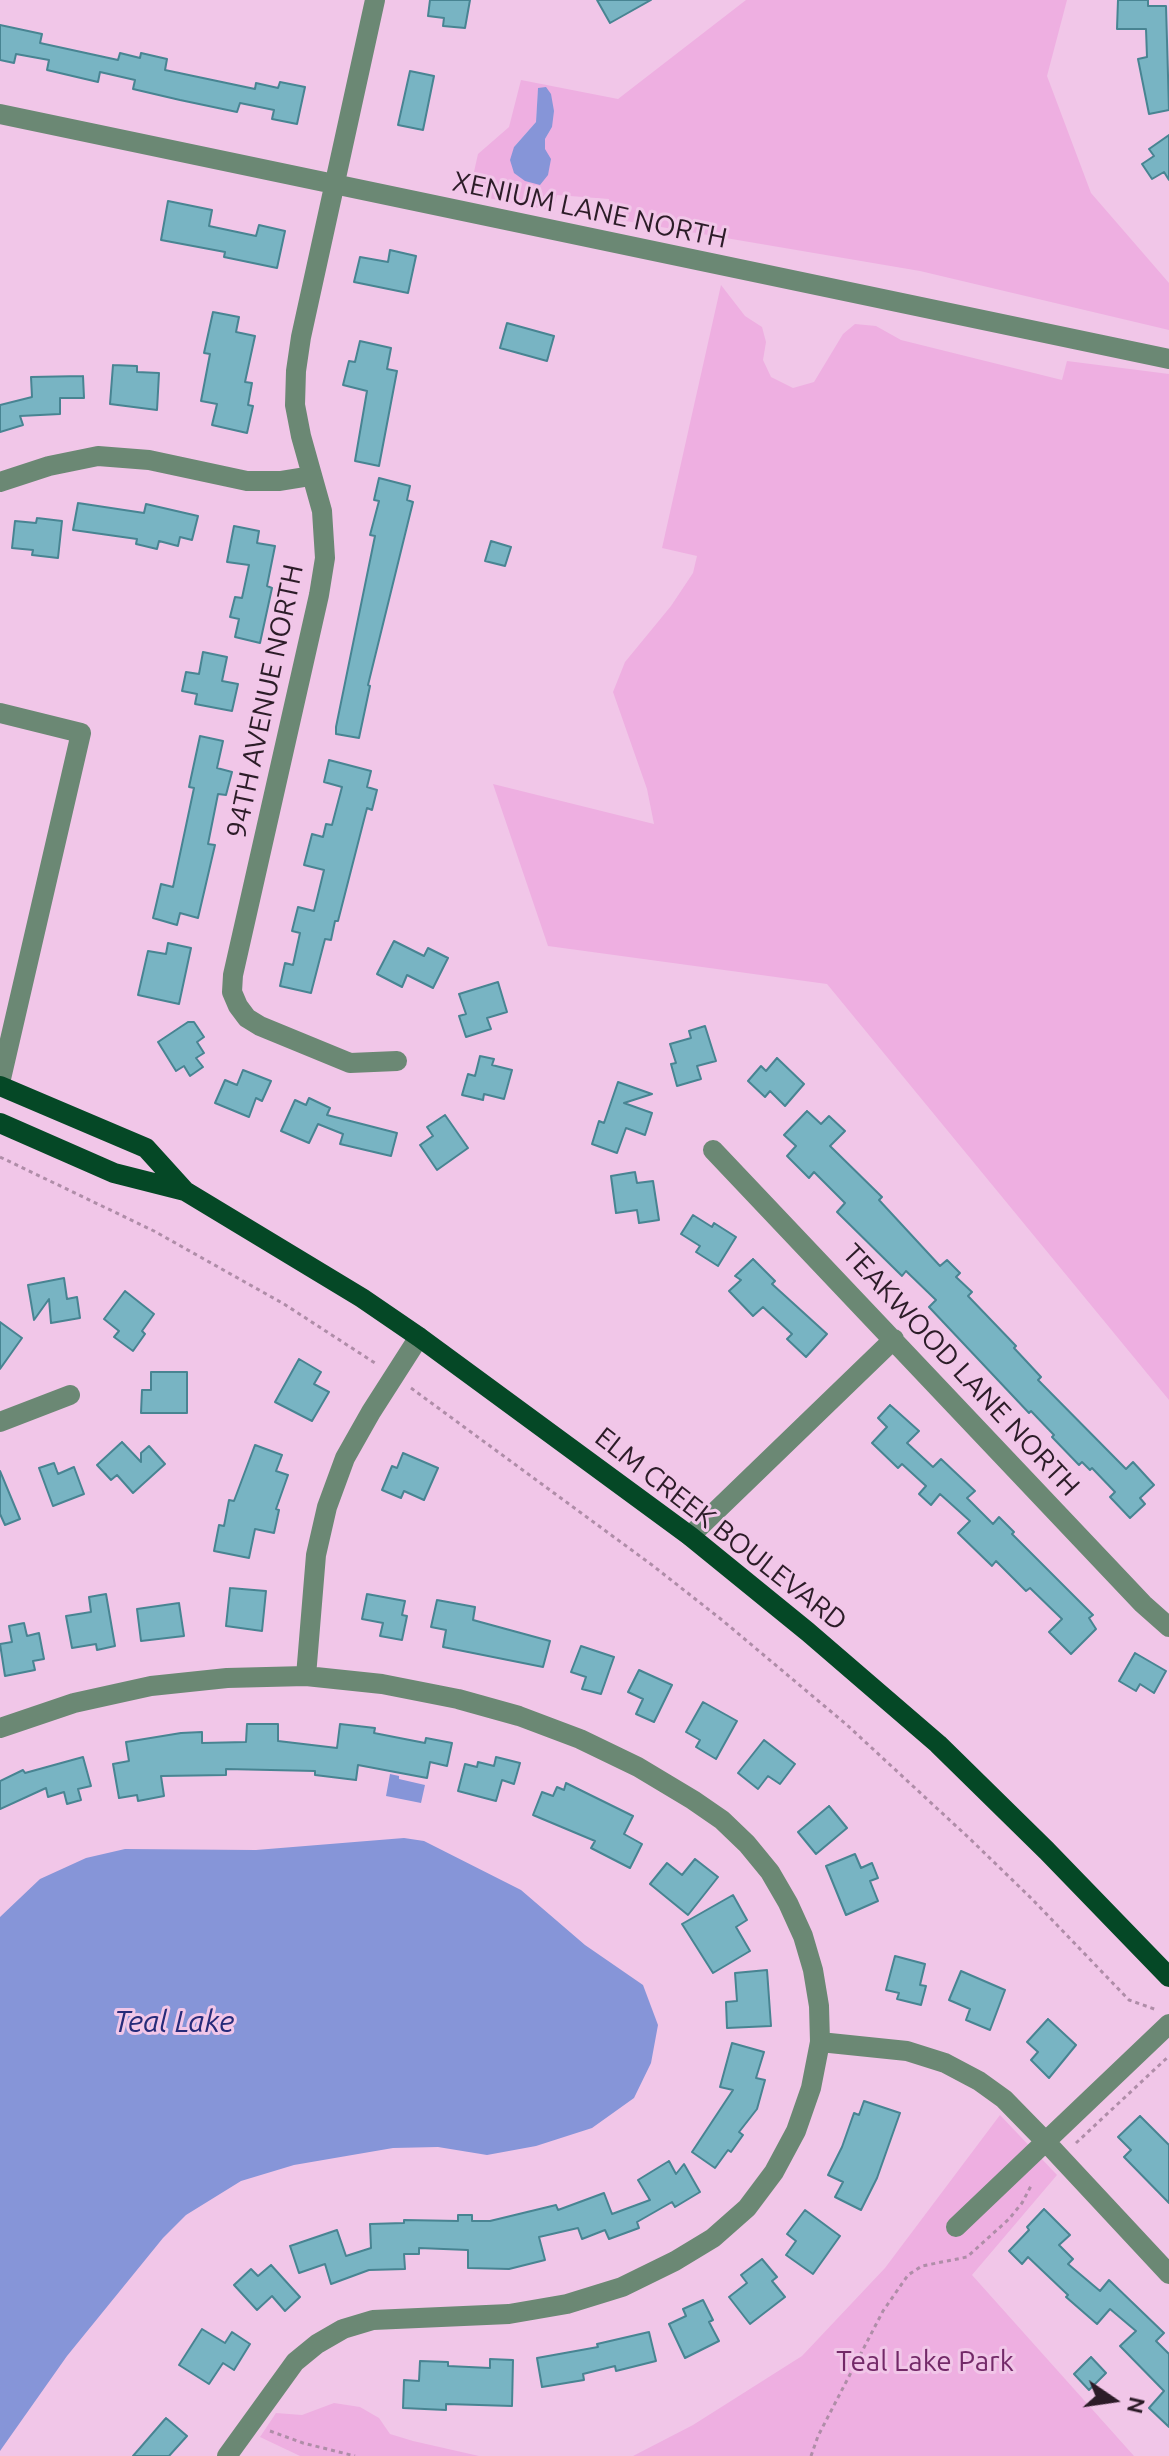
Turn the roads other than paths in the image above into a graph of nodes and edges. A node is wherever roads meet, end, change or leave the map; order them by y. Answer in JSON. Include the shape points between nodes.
{"nodes":[{"id":1,"x":375,"y":0,"type":"edge"},
{"id":2,"x":0,"y":114,"type":"edge"},
{"id":3,"x":334,"y":185,"type":"junction"},
{"id":4,"x":1169,"y":359,"type":"edge"},
{"id":5,"x":311,"y":476,"type":"junction"},
{"id":6,"x":0,"y":482,"type":"edge"},
{"id":7,"x":0,"y":713,"type":"edge"},
{"id":8,"x":397,"y":1061,"type":"dead end"},
{"id":9,"x":0,"y":1084,"type":"edge"},
{"id":10,"x":0,"y":1123,"type":"edge"},
{"id":11,"x":713,"y":1150,"type":"dead end"},
{"id":12,"x":185,"y":1191,"type":"junction"},
{"id":13,"x":419,"y":1337,"type":"junction"},
{"id":14,"x":894,"y":1339,"type":"junction"},
{"id":15,"x":70,"y":1395,"type":"dead end"},
{"id":16,"x":0,"y":1422,"type":"edge"},
{"id":17,"x":690,"y":1536,"type":"junction"},
{"id":18,"x":1169,"y":1627,"type":"edge"},
{"id":19,"x":306,"y":1676,"type":"junction"},
{"id":20,"x":0,"y":1728,"type":"edge"},
{"id":21,"x":1169,"y":1977,"type":"edge"},
{"id":22,"x":1169,"y":2024,"type":"edge"},
{"id":23,"x":820,"y":2042,"type":"junction"},
{"id":24,"x":1046,"y":2142,"type":"junction"},
{"id":25,"x":956,"y":2227,"type":"dead end"},
{"id":26,"x":1169,"y":2274,"type":"edge"},
{"id":27,"x":227,"y":2456,"type":"edge"}],
"edges":[{"from":1,"to":3,"type":"street","name":"94TH AVENUE NORTH"},
{"from":2,"to":3,"type":"street","name":"XENIUM LANE NORTH"},
{"from":3,"to":4,"type":"street","name":"XENIUM LANE NORTH"},
{"from":3,"to":5,"type":"street","name":"94TH AVENUE NORTH","via":[[296,371],[295,405]]},
{"from":5,"to":6,"type":"street","via":[[247,481],[106,456]]},
{"from":5,"to":8,"type":"street","name":"94TH AVENUE NORTH","via":[[325,558],[232,992],[247,1018],[260,1026],[350,1063]]},
{"from":7,"to":9,"type":"street","via":[[81,733]]},
{"from":9,"to":12,"type":"main road","name":"ELM CREEK BOULEVARD","via":[[146,1148]]},
{"from":10,"to":12,"type":"main road","name":"ELM CREEK BOULEVARD","via":[[114,1173]]},
{"from":11,"to":14,"type":"street","name":"TEAKWOOD LANE NORTH"},
{"from":12,"to":13,"type":"main road","name":"ELM CREEK BOULEVARD"},
{"from":13,"to":17,"type":"main road","name":"ELM CREEK BOULEVARD"},
{"from":13,"to":19,"type":"street","via":[[345,1458],[327,1507],[316,1555]]},
{"from":14,"to":17,"type":"street"},
{"from":14,"to":18,"type":"street","name":"TEAKWOOD LANE NORTH"},
{"from":15,"to":16,"type":"street"},
{"from":17,"to":21,"type":"main road","name":"ELM CREEK BOULEVARD","via":[[938,1744]]},
{"from":19,"to":20,"type":"street","via":[[151,1686],[74,1703]]},
{"from":19,"to":23,"type":"street","via":[[421,1690],[519,1716],[638,1767],[722,1820],[770,1872],[788,1903],[813,1970]]},
{"from":22,"to":24,"type":"street"},
{"from":23,"to":24,"type":"street","via":[[907,2051],[945,2063],[1004,2099]]},
{"from":23,"to":27,"type":"street","via":[[796,2131],[774,2172],[747,2208],[713,2238],[622,2287],[567,2304],[509,2314],[373,2320],[343,2329],[295,2362]]},
{"from":24,"to":25,"type":"street"},
{"from":24,"to":26,"type":"street"}]}
